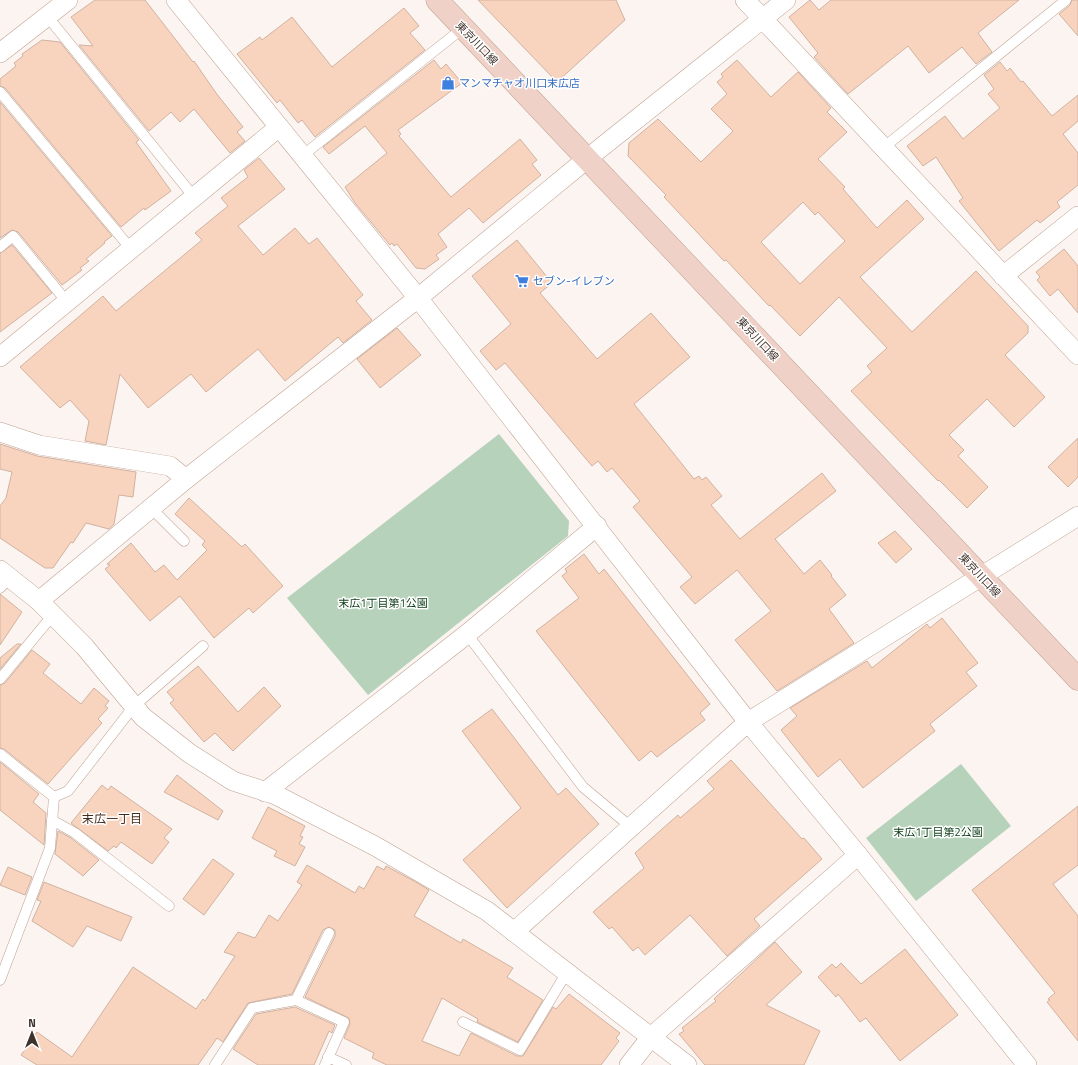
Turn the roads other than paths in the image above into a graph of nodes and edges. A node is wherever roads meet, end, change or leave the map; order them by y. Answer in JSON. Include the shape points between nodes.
{"nodes":[{"id":1,"x":68,"y":0,"type":"edge"},
{"id":2,"x":176,"y":0,"type":"edge"},
{"id":3,"x":437,"y":0,"type":"edge"},
{"id":4,"x":744,"y":0,"type":"edge"},
{"id":5,"x":786,"y":0,"type":"edge"},
{"id":6,"x":1066,"y":0,"type":"edge"},
{"id":7,"x":47,"y":16,"type":"junction"},
{"id":8,"x":763,"y":19,"type":"junction"},
{"id":9,"x":463,"y":28,"type":"junction"},
{"id":10,"x":0,"y":53,"type":"edge"},
{"id":11,"x":0,"y":92,"type":"edge"},
{"id":12,"x":279,"y":127,"type":"junction"},
{"id":13,"x":883,"y":148,"type":"junction"},
{"id":14,"x":302,"y":156,"type":"junction"},
{"id":15,"x":588,"y":158,"type":"junction"},
{"id":16,"x":194,"y":198,"type":"junction"},
{"id":17,"x":1078,"y":216,"type":"edge"},
{"id":18,"x":0,"y":247,"type":"edge"},
{"id":19,"x":131,"y":249,"type":"junction"},
{"id":20,"x":1003,"y":276,"type":"junction"},
{"id":21,"x":418,"y":298,"type":"junction"},
{"id":22,"x":67,"y":302,"type":"junction"},
{"id":23,"x":1078,"y":355,"type":"edge"},
{"id":24,"x":0,"y":357,"type":"edge"},
{"id":25,"x":0,"y":432,"type":"edge"},
{"id":26,"x":186,"y":479,"type":"junction"},
{"id":27,"x":152,"y":509,"type":"junction"},
{"id":28,"x":1078,"y":516,"type":"edge"},
{"id":29,"x":597,"y":526,"type":"junction"},
{"id":30,"x":184,"y":541,"type":"dead end"},
{"id":31,"x":981,"y":576,"type":"junction"},
{"id":32,"x":3,"y":579,"type":"edge"},
{"id":33,"x":39,"y":601,"type":"junction"},
{"id":34,"x":52,"y":616,"type":"junction"},
{"id":35,"x":467,"y":634,"type":"junction"},
{"id":36,"x":203,"y":646,"type":"dead end"},
{"id":37,"x":0,"y":679,"type":"edge"},
{"id":38,"x":1078,"y":679,"type":"edge"},
{"id":39,"x":134,"y":706,"type":"junction"},
{"id":40,"x":748,"y":722,"type":"junction"},
{"id":41,"x":0,"y":754,"type":"edge"},
{"id":42,"x":265,"y":792,"type":"junction"},
{"id":43,"x":54,"y":797,"type":"junction"},
{"id":44,"x":52,"y":820,"type":"junction"},
{"id":45,"x":631,"y":827,"type":"junction"},
{"id":46,"x":858,"y":855,"type":"junction"},
{"id":47,"x":169,"y":906,"type":"dead end"},
{"id":48,"x":514,"y":932,"type":"junction"},
{"id":49,"x":329,"y":933,"type":"dead end"},
{"id":50,"x":567,"y":972,"type":"junction"},
{"id":51,"x":0,"y":980,"type":"edge"},
{"id":52,"x":296,"y":1000,"type":"junction"},
{"id":53,"x":463,"y":1022,"type":"dead end"},
{"id":54,"x":651,"y":1037,"type":"junction"},
{"id":55,"x":327,"y":1061,"type":"edge"},
{"id":56,"x":214,"y":1065,"type":"edge"},
{"id":57,"x":346,"y":1065,"type":"edge"},
{"id":58,"x":629,"y":1065,"type":"edge"},
{"id":59,"x":687,"y":1065,"type":"edge"},
{"id":60,"x":1027,"y":1065,"type":"edge"}],
"edges":[{"from":1,"to":7,"type":"street"},
{"from":2,"to":12,"type":"street"},
{"from":3,"to":9,"type":"main road","name":"東京川口線"},
{"from":4,"to":8,"type":"street"},
{"from":5,"to":8,"type":"street"},
{"from":6,"to":13,"type":"lane"},
{"from":7,"to":10,"type":"street"},
{"from":7,"to":16,"type":"lane"},
{"from":8,"to":13,"type":"street"},
{"from":8,"to":15,"type":"street"},
{"from":9,"to":14,"type":"lane"},
{"from":9,"to":15,"type":"main road","name":"東京川口線"},
{"from":11,"to":19,"type":"lane"},
{"from":12,"to":14,"type":"street"},
{"from":12,"to":16,"type":"street"},
{"from":13,"to":20,"type":"street"},
{"from":14,"to":21,"type":"street"},
{"from":15,"to":21,"type":"street"},
{"from":15,"to":31,"type":"main road","name":"東京川口線"},
{"from":16,"to":19,"type":"street"},
{"from":17,"to":20,"type":"street"},
{"from":18,"to":22,"type":"lane","via":[[13,236]]},
{"from":19,"to":22,"type":"street"},
{"from":20,"to":23,"type":"street"},
{"from":21,"to":26,"type":"street"},
{"from":21,"to":29,"type":"street"},
{"from":22,"to":24,"type":"street"},
{"from":25,"to":26,"type":"street","via":[[39,445],[170,466]]},
{"from":26,"to":27,"type":"street"},
{"from":27,"to":30,"type":"lane"},
{"from":27,"to":33,"type":"street"},
{"from":28,"to":31,"type":"street"},
{"from":29,"to":35,"type":"street"},
{"from":29,"to":40,"type":"street"},
{"from":31,"to":38,"type":"main road","name":"東京川口線"},
{"from":31,"to":40,"type":"street"},
{"from":32,"to":33,"type":"street"},
{"from":33,"to":34,"type":"street"},
{"from":34,"to":37,"type":"lane"},
{"from":34,"to":39,"type":"street","via":[[84,646]]},
{"from":35,"to":42,"type":"street"},
{"from":35,"to":45,"type":"lane","via":[[583,787]]},
{"from":36,"to":39,"type":"lane"},
{"from":39,"to":42,"type":"street","via":[[143,717],[189,753],[233,781]]},
{"from":39,"to":43,"type":"lane","via":[[68,791]]},
{"from":40,"to":45,"type":"street"},
{"from":40,"to":46,"type":"street"},
{"from":41,"to":43,"type":"lane"},
{"from":42,"to":48,"type":"street","via":[[375,846],[487,911]]},
{"from":43,"to":44,"type":"lane"},
{"from":44,"to":47,"type":"lane","via":[[75,833]]},
{"from":44,"to":51,"type":"lane","via":[[50,848]]},
{"from":45,"to":48,"type":"street"},
{"from":46,"to":54,"type":"street"},
{"from":46,"to":60,"type":"street"},
{"from":48,"to":50,"type":"street"},
{"from":49,"to":52,"type":"lane"},
{"from":50,"to":53,"type":"lane","via":[[520,1050]]},
{"from":50,"to":54,"type":"street"},
{"from":52,"to":55,"type":"lane","via":[[344,1022]]},
{"from":52,"to":56,"type":"lane","via":[[252,1008]]},
{"from":54,"to":58,"type":"street"},
{"from":54,"to":59,"type":"street"},
{"from":55,"to":57,"type":"lane"}]}
